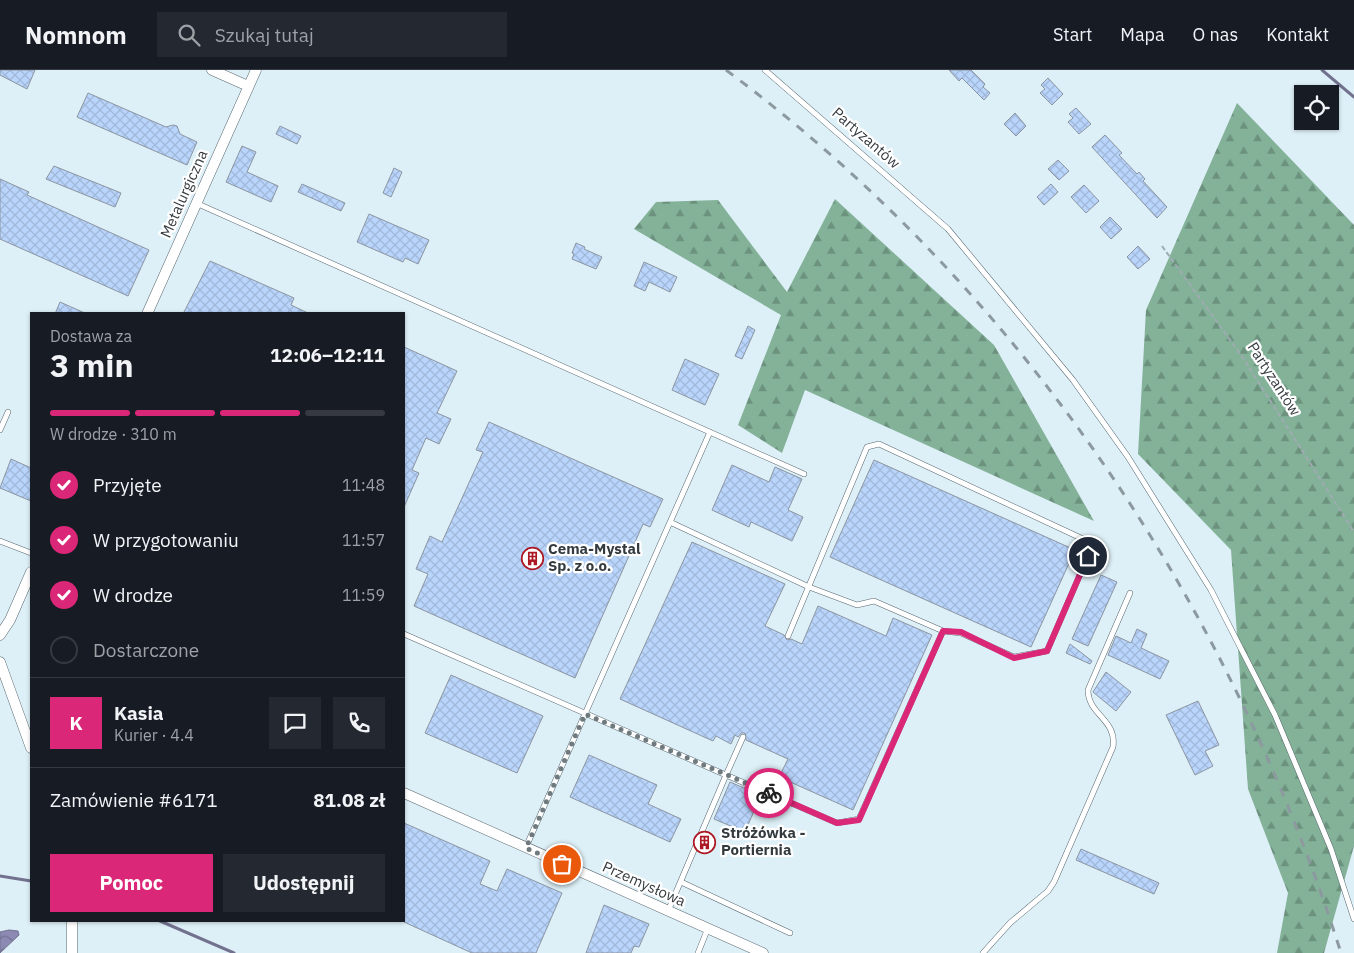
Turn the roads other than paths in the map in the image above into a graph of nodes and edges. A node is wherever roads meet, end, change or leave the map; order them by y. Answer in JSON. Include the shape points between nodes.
{"nodes":[{"id":1,"x":212,"y":70,"type":"edge"},
{"id":2,"x":256,"y":70,"type":"edge"},
{"id":3,"x":765,"y":70,"type":"edge"},
{"id":4,"x":248,"y":86,"type":"junction"},
{"id":5,"x":196,"y":203,"type":"junction"},
{"id":6,"x":148,"y":312,"type":"edge"},
{"id":7,"x":8,"y":412,"type":"dead end"},
{"id":8,"x":0,"y":430,"type":"edge"},
{"id":9,"x":710,"y":432,"type":"junction"},
{"id":10,"x":804,"y":474,"type":"dead end"},
{"id":11,"x":672,"y":523,"type":"junction"},
{"id":12,"x":0,"y":541,"type":"edge"},
{"id":13,"x":30,"y":553,"type":"edge"},
{"id":14,"x":30,"y":574,"type":"edge"},
{"id":15,"x":810,"y":587,"type":"junction"},
{"id":16,"x":1130,"y":593,"type":"dead end"},
{"id":17,"x":943,"y":631,"type":"junction"},
{"id":18,"x":405,"y":634,"type":"edge"},
{"id":19,"x":0,"y":635,"type":"edge"},
{"id":20,"x":788,"y":636,"type":"dead end"},
{"id":21,"x":0,"y":662,"type":"edge"},
{"id":22,"x":585,"y":714,"type":"junction"},
{"id":23,"x":743,"y":738,"type":"dead end"},
{"id":24,"x":30,"y":745,"type":"edge"},
{"id":25,"x":726,"y":775,"type":"junction"},
{"id":26,"x":405,"y":793,"type":"edge"},
{"id":27,"x":526,"y":848,"type":"junction"},
{"id":28,"x":681,"y":882,"type":"junction"},
{"id":29,"x":668,"y":911,"type":"junction"},
{"id":30,"x":1354,"y":919,"type":"edge"},
{"id":31,"x":72,"y":922,"type":"edge"},
{"id":32,"x":708,"y":928,"type":"junction"},
{"id":33,"x":790,"y":933,"type":"dead end"},
{"id":34,"x":72,"y":953,"type":"edge"},
{"id":35,"x":698,"y":953,"type":"edge"},
{"id":36,"x":763,"y":953,"type":"edge"},
{"id":37,"x":982,"y":953,"type":"edge"}],
"edges":[{"from":1,"to":4,"type":"street"},
{"from":2,"to":4,"type":"street"},
{"from":3,"to":30,"type":"lane","name":"Partyzantów","via":[[948,229],[1073,380],[1128,457],[1211,590],[1275,716],[1331,849]]},
{"from":4,"to":5,"type":"street","name":"Metalurgiczna"},
{"from":5,"to":6,"type":"street","name":"Metalurgiczna"},
{"from":5,"to":9,"type":"lane"},
{"from":7,"to":8,"type":"lane"},
{"from":9,"to":10,"type":"lane"},
{"from":9,"to":11,"type":"lane"},
{"from":11,"to":15,"type":"lane"},
{"from":11,"to":22,"type":"lane"},
{"from":12,"to":13,"type":"lane"},
{"from":14,"to":19,"type":"street"},
{"from":15,"to":17,"type":"lane","via":[[857,605],[874,601]]},
{"from":15,"to":17,"type":"lane","via":[[868,447],[879,444],[1083,539],[1088,556],[1047,651],[1014,658],[961,632]]},
{"from":15,"to":20,"type":"lane"},
{"from":16,"to":37,"type":"lane","via":[[1088,690],[1090,703],[1111,728],[1113,747],[1054,882]]},
{"from":17,"to":25,"type":"lane","via":[[859,820],[837,823]]},
{"from":18,"to":22,"type":"lane"},
{"from":21,"to":24,"type":"street"},
{"from":22,"to":25,"type":"lane"},
{"from":22,"to":27,"type":"lane"},
{"from":23,"to":25,"type":"lane"},
{"from":25,"to":28,"type":"lane"},
{"from":26,"to":27,"type":"street","name":"Przemysłowa"},
{"from":27,"to":29,"type":"street","name":"Przemysłowa"},
{"from":28,"to":29,"type":"lane"},
{"from":28,"to":33,"type":"lane"},
{"from":29,"to":32,"type":"street","name":"Przemysłowa"},
{"from":31,"to":34,"type":"street"},
{"from":32,"to":35,"type":"lane"},
{"from":32,"to":36,"type":"street","name":"Przemysłowa"}]}
